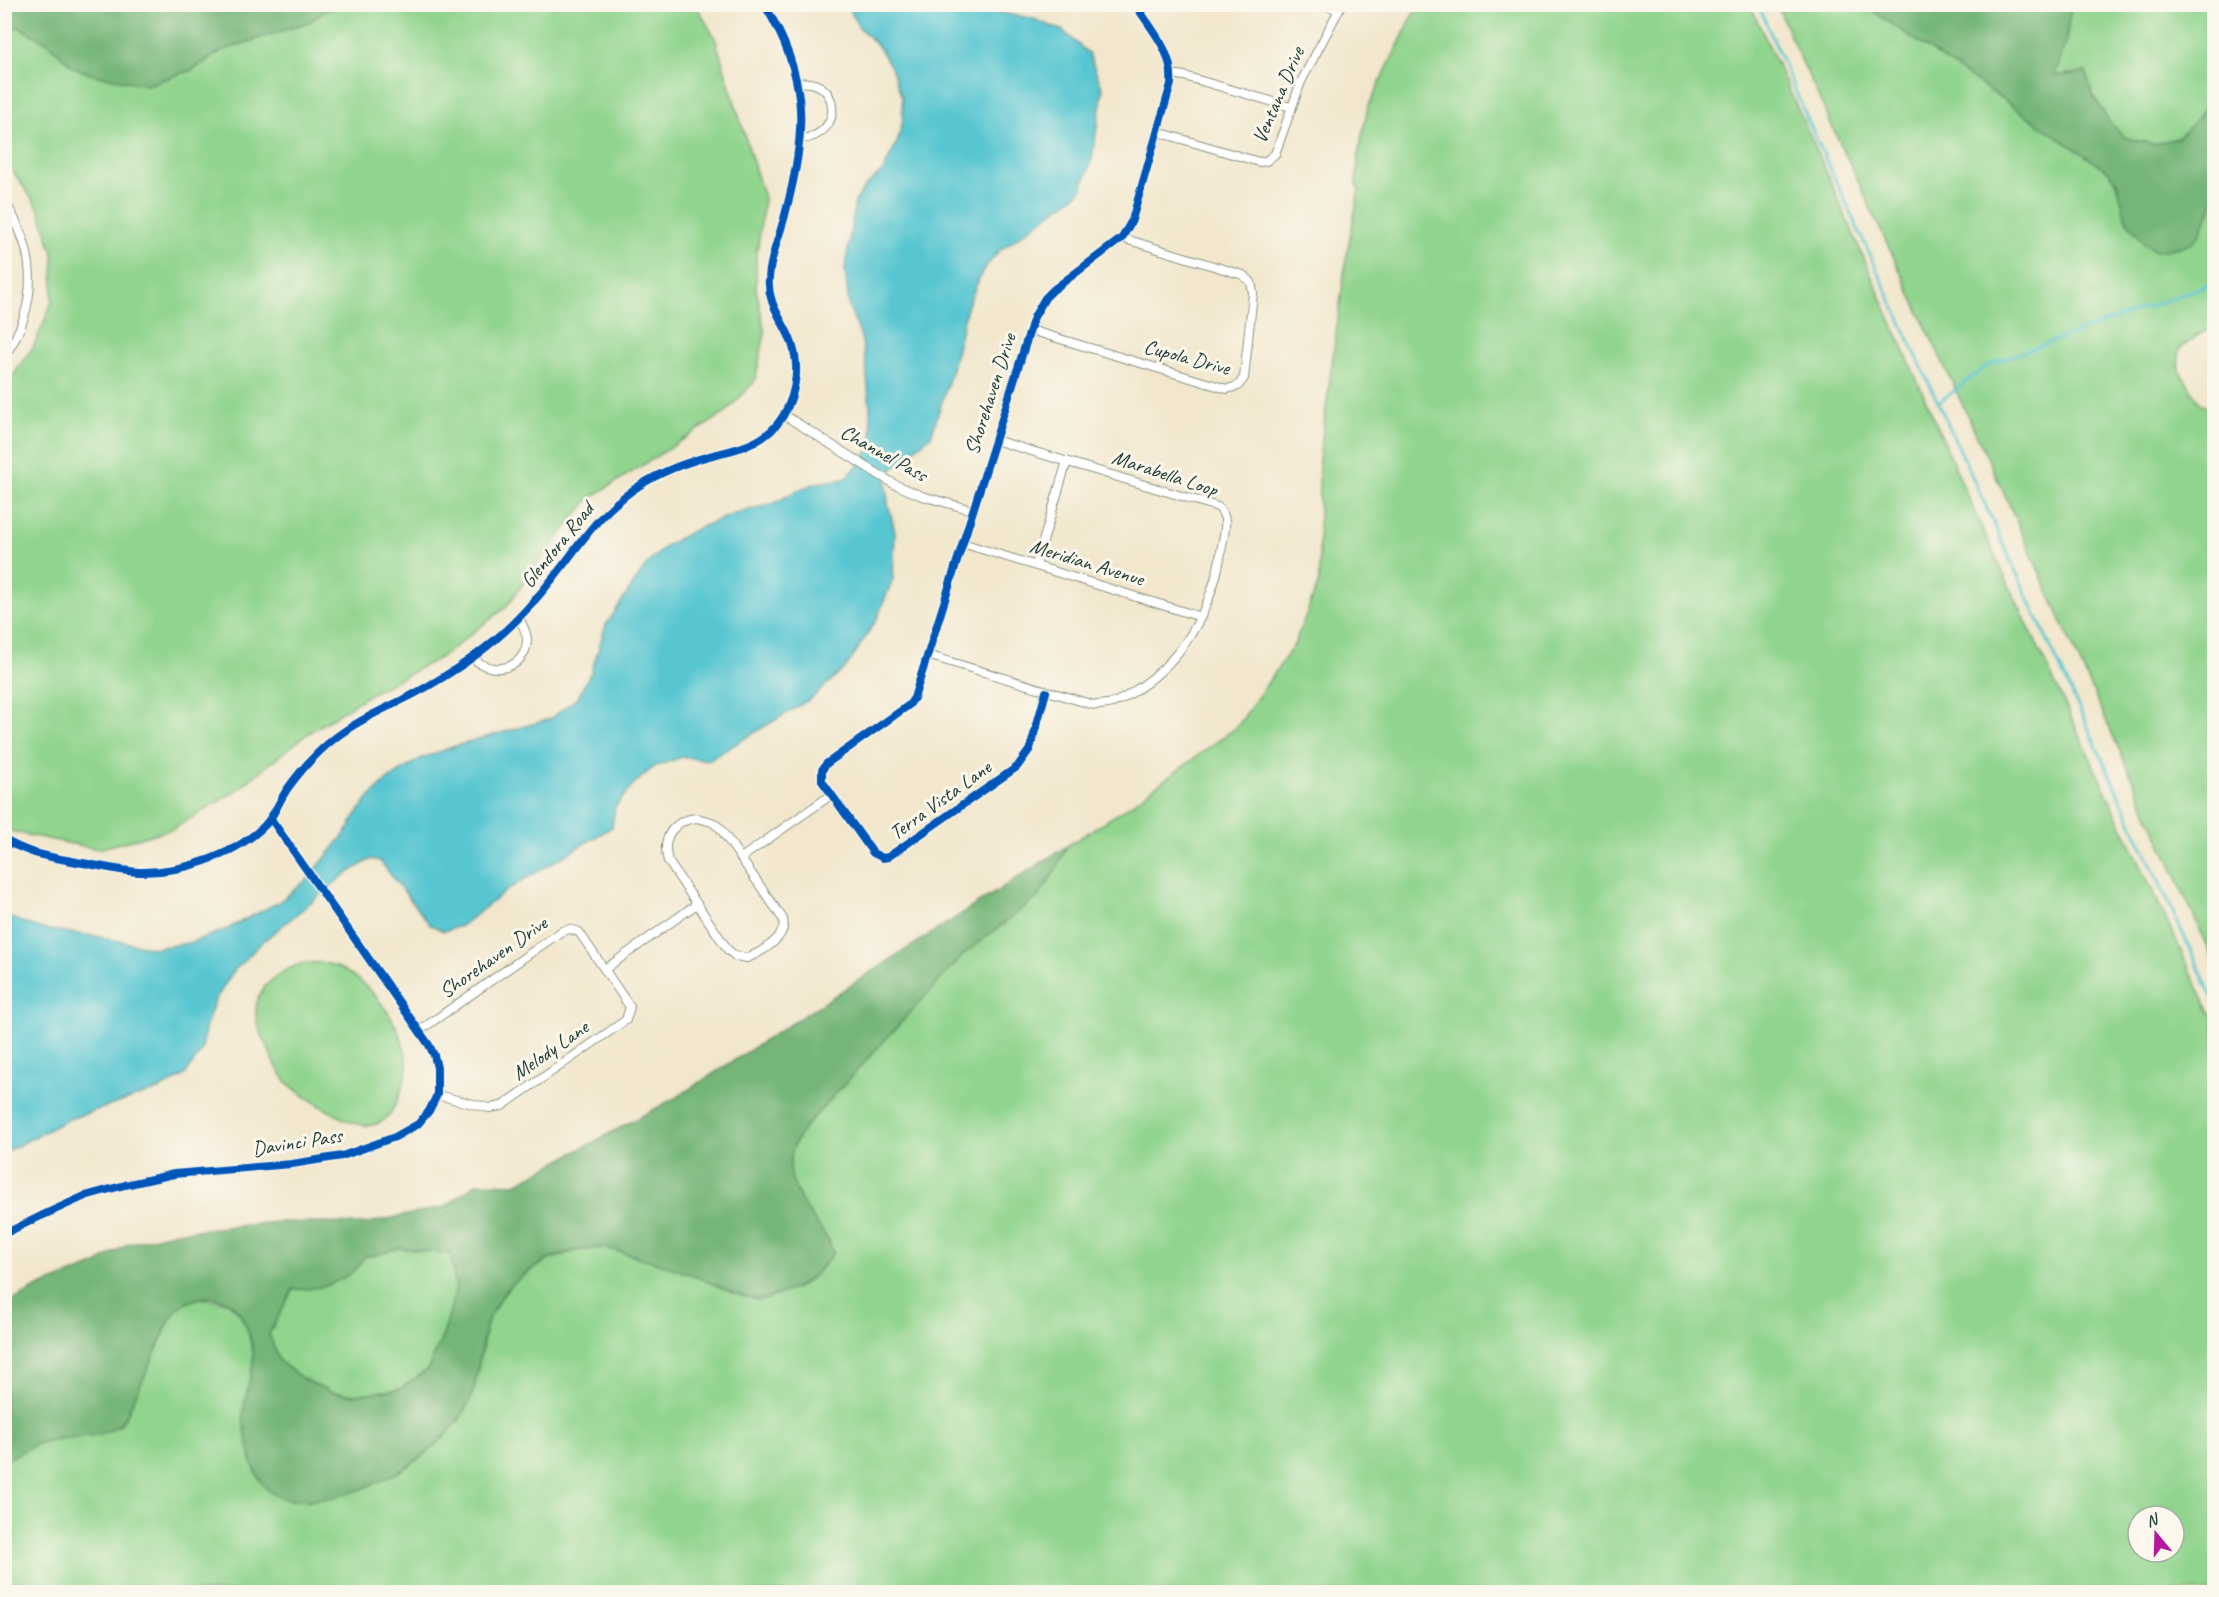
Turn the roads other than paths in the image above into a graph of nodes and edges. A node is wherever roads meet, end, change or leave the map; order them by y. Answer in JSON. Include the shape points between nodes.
{"nodes":[{"id":1,"x":764,"y":4,"type":"edge"},
{"id":2,"x":1135,"y":4,"type":"edge"},
{"id":3,"x":1324,"y":4,"type":"edge"},
{"id":4,"x":1340,"y":7,"type":"edge"},
{"id":5,"x":1172,"y":75,"type":"junction"},
{"id":6,"x":798,"y":82,"type":"junction"},
{"id":7,"x":1291,"y":107,"type":"junction"},
{"id":8,"x":1158,"y":132,"type":"junction"},
{"id":9,"x":801,"y":139,"type":"junction"},
{"id":10,"x":4,"y":201,"type":"edge"},
{"id":11,"x":1122,"y":238,"type":"junction"},
{"id":12,"x":1030,"y":330,"type":"junction"},
{"id":13,"x":4,"y":357,"type":"edge"},
{"id":14,"x":784,"y":415,"type":"junction"},
{"id":15,"x":995,"y":440,"type":"junction"},
{"id":16,"x":1067,"y":461,"type":"junction"},
{"id":17,"x":972,"y":510,"type":"junction"},
{"id":18,"x":962,"y":543,"type":"junction"},
{"id":19,"x":1036,"y":566,"type":"junction"},
{"id":20,"x":1202,"y":616,"type":"junction"},
{"id":21,"x":519,"y":618,"type":"junction"},
{"id":22,"x":927,"y":655,"type":"junction"},
{"id":23,"x":473,"y":658,"type":"junction"},
{"id":24,"x":1046,"y":692,"type":"junction"},
{"id":25,"x":831,"y":795,"type":"junction"},
{"id":26,"x":271,"y":819,"type":"junction"},
{"id":27,"x":4,"y":839,"type":"edge"},
{"id":28,"x":741,"y":858,"type":"junction"},
{"id":29,"x":697,"y":904,"type":"junction"},
{"id":30,"x":605,"y":969,"type":"junction"},
{"id":31,"x":419,"y":1031,"type":"junction"},
{"id":32,"x":436,"y":1095,"type":"junction"},
{"id":33,"x":4,"y":1234,"type":"edge"}],
"edges":[{"from":1,"to":6,"type":"street","name":"Glendora Road"},
{"from":2,"to":5,"type":"street","name":"Shorehaven Drive","via":[[1166,51]]},
{"from":3,"to":4,"type":"street"},
{"from":4,"to":7,"type":"street","name":"Ventana Drive"},
{"from":5,"to":7,"type":"street"},
{"from":5,"to":8,"type":"street","name":"Shorehaven Drive"},
{"from":6,"to":9,"type":"street","name":"Glendora Road"},
{"from":6,"to":9,"type":"street","via":[[821,86],[832,105],[831,120],[823,132]]},
{"from":7,"to":8,"type":"street","name":"Ventana Drive","via":[[1275,154],[1266,161]]},
{"from":8,"to":11,"type":"street","name":"Shorehaven Drive","via":[[1132,220]]},
{"from":9,"to":14,"type":"street","name":"Glendora Road","via":[[769,278],[770,298],[789,335],[796,361],[795,388]]},
{"from":10,"to":13,"type":"street","via":[[28,252],[30,295],[27,312]]},
{"from":11,"to":12,"type":"street","name":"Shorehaven Drive","via":[[1053,290],[1039,307]]},
{"from":11,"to":12,"type":"street","name":"Cupola Drive","via":[[1243,275],[1251,282],[1244,378],[1238,386],[1227,389]]},
{"from":12,"to":15,"type":"street","name":"Shorehaven Drive"},
{"from":14,"to":17,"type":"street","name":"Channel Pass","via":[[894,484]]},
{"from":14,"to":21,"type":"street","name":"Glendora Road","via":[[758,442],[678,466],[626,495],[591,527]]},
{"from":15,"to":16,"type":"street","name":"Marabella Loop"},
{"from":15,"to":17,"type":"street","name":"Shorehaven Drive"},
{"from":16,"to":19,"type":"street"},
{"from":16,"to":20,"type":"street","name":"Marabella Loop","via":[[1222,511],[1226,521],[1221,556]]},
{"from":17,"to":18,"type":"street","name":"Shorehaven Drive"},
{"from":18,"to":19,"type":"street","name":"Meridian Avenue"},
{"from":18,"to":22,"type":"street","name":"Shorehaven Drive"},
{"from":19,"to":20,"type":"street","name":"Meridian Avenue"},
{"from":20,"to":24,"type":"street","name":"Marabella Loop","via":[[1174,658],[1121,700],[1094,705]]},
{"from":21,"to":23,"type":"street","name":"Glendora Road"},
{"from":21,"to":23,"type":"street","via":[[527,638],[524,652],[515,663],[493,669]]},
{"from":22,"to":24,"type":"street","name":"Marabella Loop"},
{"from":22,"to":25,"type":"street","name":"Shorehaven Drive","via":[[909,705],[823,767],[822,781]]},
{"from":23,"to":26,"type":"street","name":"Glendora Road","via":[[334,739],[301,771]]},
{"from":24,"to":25,"type":"street","name":"Terra Vista Lane","via":[[1030,749],[1017,767],[893,856],[884,858],[873,853]]},
{"from":25,"to":28,"type":"street"},
{"from":26,"to":27,"type":"street","via":[[261,830],[215,857],[137,872],[44,856]]},
{"from":26,"to":31,"type":"street"},
{"from":28,"to":29,"type":"street","via":[[720,828],[702,818],[691,819],[669,832],[666,858]]},
{"from":28,"to":29,"type":"street","via":[[781,916],[784,925],[780,936],[751,956],[739,958],[728,950]]},
{"from":29,"to":30,"type":"street"},
{"from":30,"to":31,"type":"street","name":"Shorehaven Drive","via":[[579,932],[566,929]]},
{"from":30,"to":32,"type":"street","name":"Melody Lane","via":[[630,1007],[626,1020],[502,1106],[489,1108]]},
{"from":31,"to":32,"type":"street","via":[[434,1055]]},
{"from":32,"to":33,"type":"street","name":"Davinci Pass","via":[[418,1124],[395,1137],[342,1156],[174,1174],[125,1185],[85,1196]]}]}
